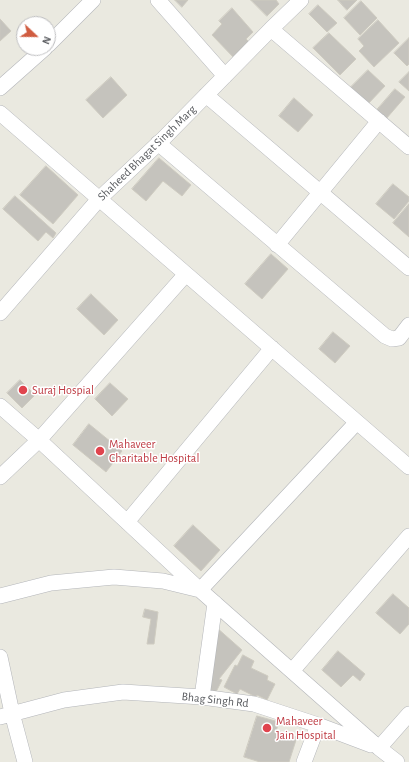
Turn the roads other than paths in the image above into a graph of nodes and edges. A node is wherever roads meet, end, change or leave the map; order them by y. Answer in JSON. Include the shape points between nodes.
{"nodes":[{"id":1,"x":93,"y":0,"type":"edge"},
{"id":2,"x":158,"y":0,"type":"edge"},
{"id":3,"x":301,"y":0,"type":"edge"},
{"id":4,"x":270,"y":29,"type":"junction"},
{"id":5,"x":56,"y":37,"type":"edge"},
{"id":6,"x":36,"y":56,"type":"edge"},
{"id":7,"x":225,"y":76,"type":"junction"},
{"id":8,"x":0,"y":88,"type":"edge"},
{"id":9,"x":206,"y":95,"type":"junction"},
{"id":10,"x":0,"y":114,"type":"edge"},
{"id":11,"x":379,"y":121,"type":"junction"},
{"id":12,"x":158,"y":143,"type":"junction"},
{"id":13,"x":409,"y":147,"type":"edge"},
{"id":14,"x":320,"y":192,"type":"junction"},
{"id":15,"x":98,"y":199,"type":"junction"},
{"id":16,"x":277,"y":245,"type":"junction"},
{"id":17,"x":409,"y":268,"type":"edge"},
{"id":18,"x":186,"y":274,"type":"junction"},
{"id":19,"x":0,"y":313,"type":"edge"},
{"id":20,"x":409,"y":325,"type":"edge"},
{"id":21,"x":272,"y":348,"type":"junction"},
{"id":22,"x":0,"y":406,"type":"edge"},
{"id":23,"x":357,"y":422,"type":"junction"},
{"id":24,"x":39,"y":440,"type":"junction"},
{"id":25,"x":409,"y":466,"type":"edge"},
{"id":26,"x":0,"y":477,"type":"edge"},
{"id":27,"x":128,"y":522,"type":"junction"},
{"id":28,"x":409,"y":536,"type":"edge"},
{"id":29,"x":200,"y":590,"type":"junction"},
{"id":30,"x":0,"y":596,"type":"edge"},
{"id":31,"x":215,"y":603,"type":"junction"},
{"id":32,"x":0,"y":657,"type":"edge"},
{"id":33,"x":292,"y":671,"type":"junction"},
{"id":34,"x":202,"y":697,"type":"junction"},
{"id":35,"x":409,"y":714,"type":"edge"},
{"id":36,"x":6,"y":715,"type":"edge"},
{"id":37,"x":318,"y":725,"type":"junction"},
{"id":38,"x":379,"y":748,"type":"junction"},
{"id":39,"x":25,"y":762,"type":"edge"},
{"id":40,"x":304,"y":762,"type":"edge"},
{"id":41,"x":397,"y":762,"type":"edge"}],
"edges":[{"from":1,"to":5,"type":"street"},
{"from":2,"to":7,"type":"street"},
{"from":3,"to":4,"type":"street","name":"Shaheed Bhagat Singh Marg"},
{"from":4,"to":7,"type":"street","name":"Shaheed Bhagat Singh Marg"},
{"from":4,"to":11,"type":"street"},
{"from":6,"to":8,"type":"street"},
{"from":7,"to":9,"type":"street","name":"Shaheed Bhagat Singh Marg"},
{"from":9,"to":12,"type":"street","name":"Shaheed Bhagat Singh Marg"},
{"from":9,"to":14,"type":"street"},
{"from":10,"to":15,"type":"street"},
{"from":11,"to":13,"type":"street"},
{"from":11,"to":14,"type":"street"},
{"from":12,"to":15,"type":"street","name":"Shaheed Bhagat Singh Marg"},
{"from":12,"to":16,"type":"street"},
{"from":14,"to":16,"type":"street"},
{"from":14,"to":17,"type":"street"},
{"from":15,"to":18,"type":"street"},
{"from":15,"to":19,"type":"street","name":"Shaheed Bhagat Singh Marg"},
{"from":16,"to":20,"type":"street","via":[[385,336],[399,338]]},
{"from":18,"to":21,"type":"street"},
{"from":18,"to":24,"type":"street"},
{"from":21,"to":23,"type":"street"},
{"from":21,"to":27,"type":"street"},
{"from":22,"to":24,"type":"street"},
{"from":23,"to":25,"type":"street"},
{"from":23,"to":29,"type":"street"},
{"from":24,"to":26,"type":"street"},
{"from":24,"to":27,"type":"street"},
{"from":27,"to":29,"type":"street"},
{"from":28,"to":33,"type":"street"},
{"from":29,"to":30,"type":"street","via":[[163,581],[114,577],[51,583]]},
{"from":29,"to":31,"type":"street"},
{"from":31,"to":33,"type":"street"},
{"from":31,"to":34,"type":"street"},
{"from":32,"to":36,"type":"street"},
{"from":33,"to":38,"type":"street"},
{"from":34,"to":36,"type":"street","name":"Bhag Singh Rd","via":[[123,692],[64,700]]},
{"from":34,"to":37,"type":"street","name":"Bhag Singh Rd","via":[[254,704]]},
{"from":35,"to":38,"type":"street"},
{"from":36,"to":39,"type":"street"},
{"from":37,"to":38,"type":"street","name":"Bhag Singh Rd"},
{"from":37,"to":40,"type":"street"},
{"from":38,"to":41,"type":"street"}]}
